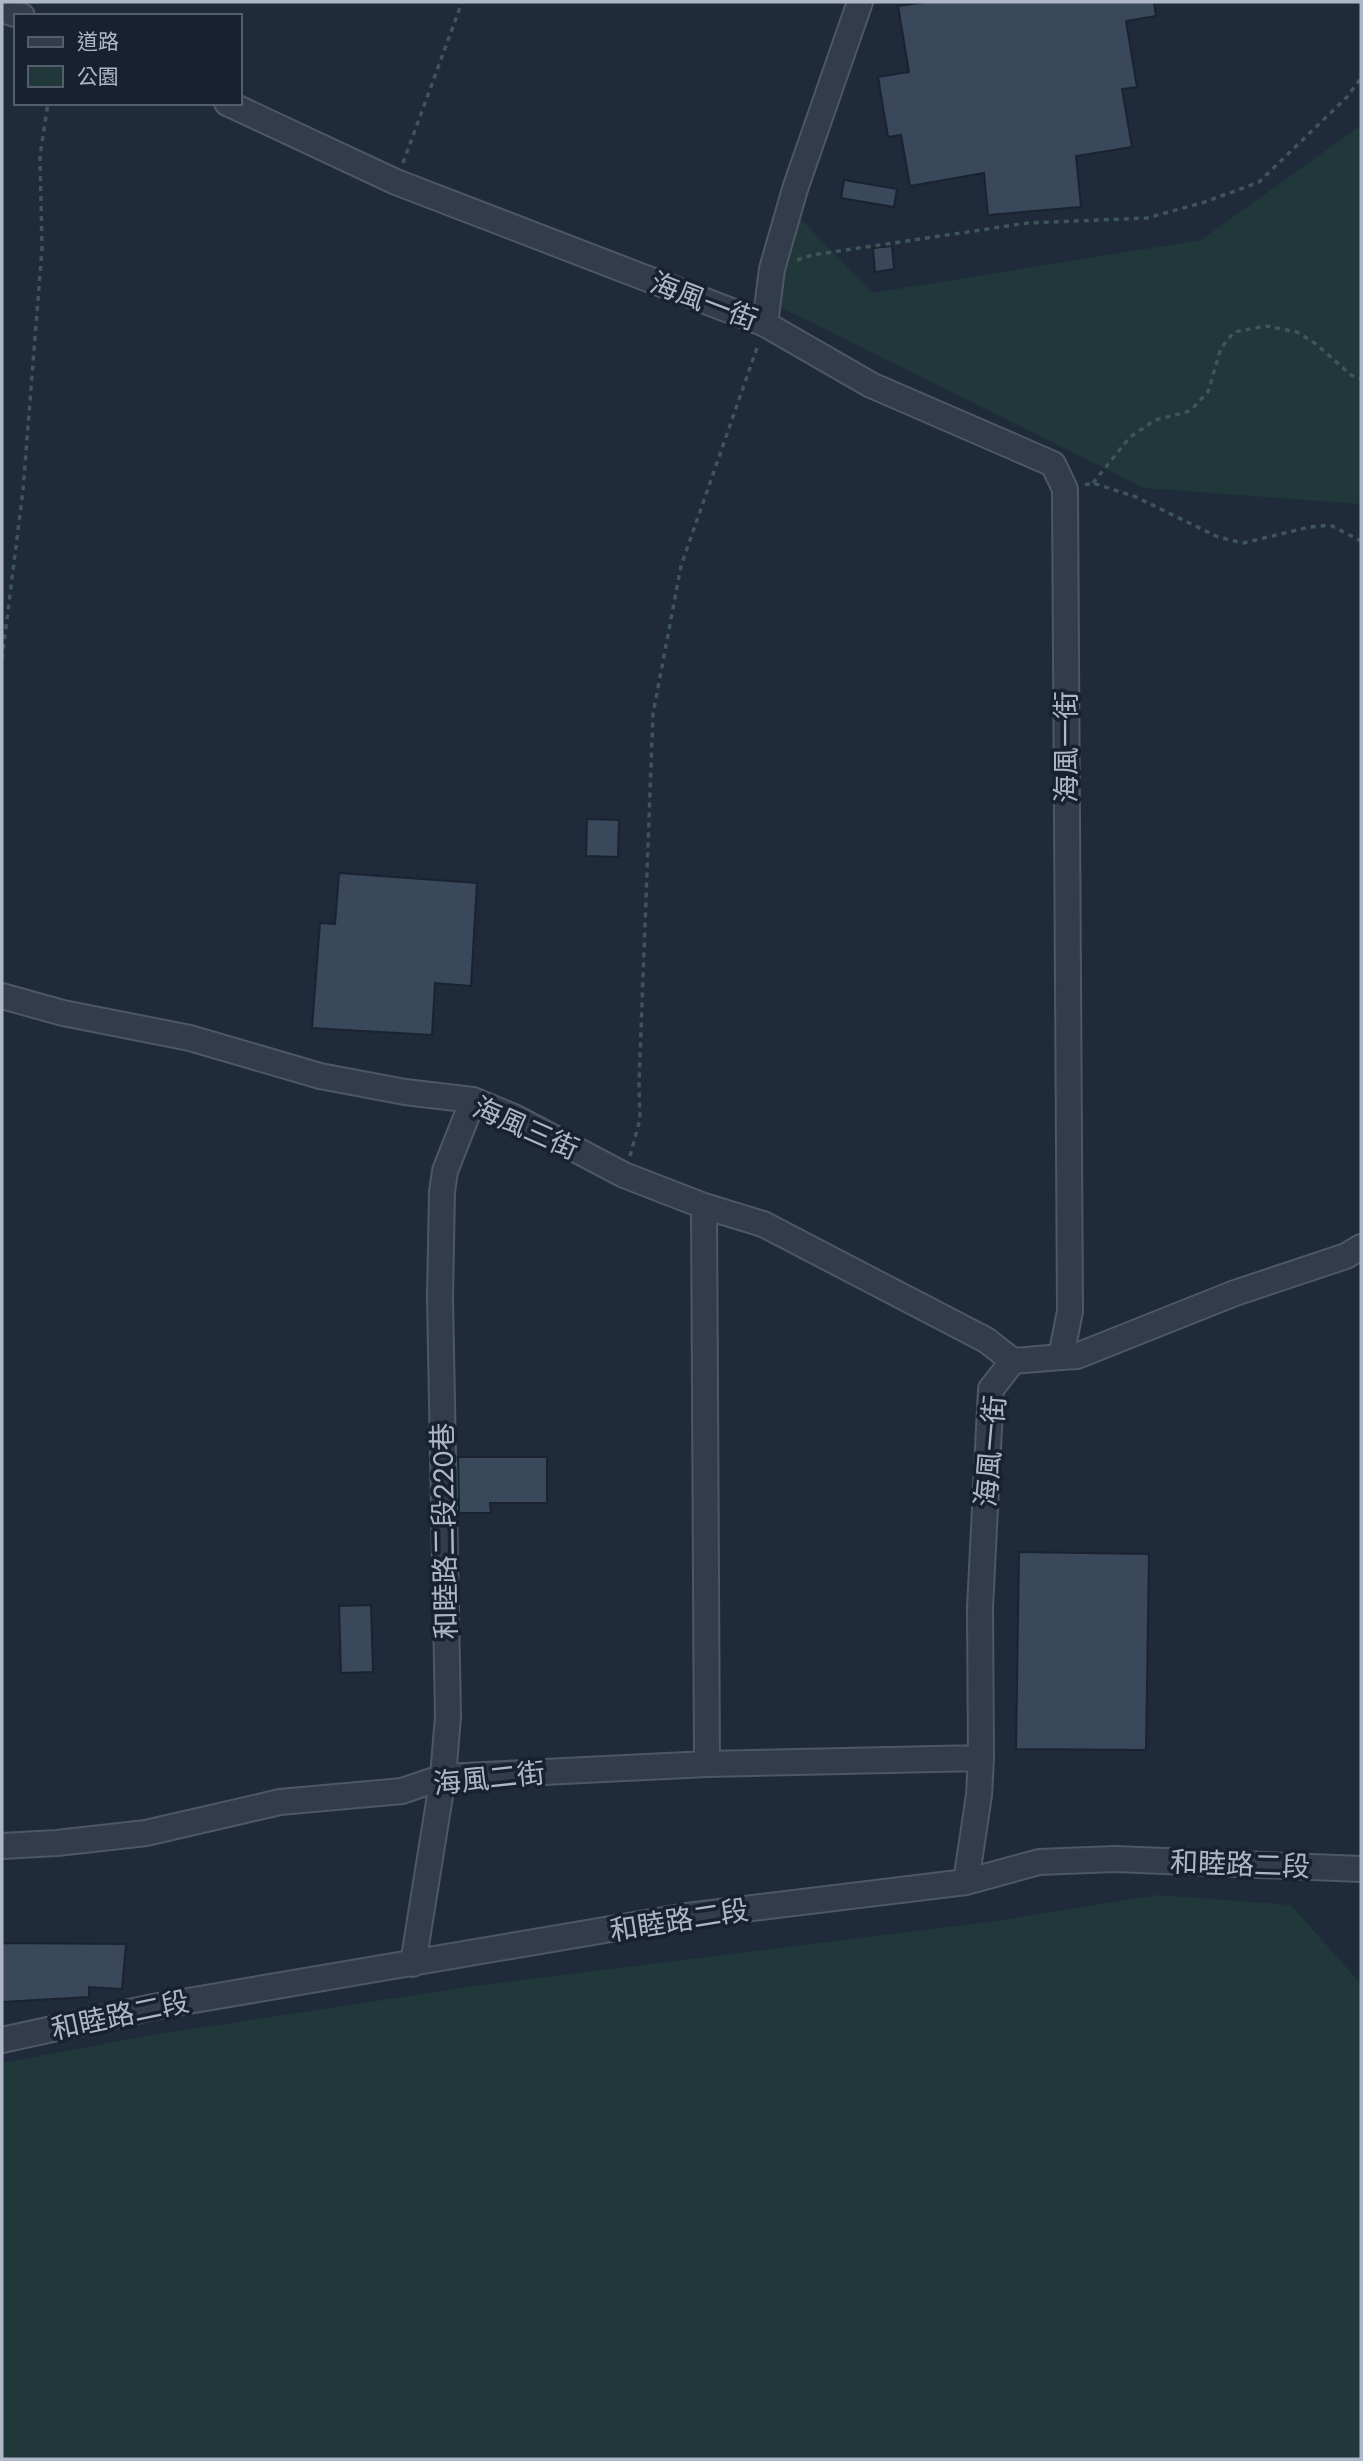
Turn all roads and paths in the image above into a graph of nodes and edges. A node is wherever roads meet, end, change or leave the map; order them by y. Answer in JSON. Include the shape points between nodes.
{"nodes":[{"id":1,"x":462,"y":2,"type":"edge"},
{"id":2,"x":860,"y":2,"type":"edge"},
{"id":3,"x":1361,"y":78,"type":"edge"},
{"id":4,"x":48,"y":105,"type":"edge"},
{"id":5,"x":231,"y":105,"type":"edge"},
{"id":6,"x":396,"y":182,"type":"junction"},
{"id":7,"x":772,"y":269,"type":"junction"},
{"id":8,"x":765,"y":324,"type":"junction"},
{"id":9,"x":1361,"y":379,"type":"edge"},
{"id":10,"x":1093,"y":483,"type":"junction"},
{"id":11,"x":1065,"y":489,"type":"junction"},
{"id":12,"x":1361,"y":541,"type":"edge"},
{"id":13,"x":2,"y":659,"type":"edge"},
{"id":14,"x":2,"y":996,"type":"edge"},
{"id":15,"x":473,"y":1100,"type":"junction"},
{"id":16,"x":624,"y":1175,"type":"junction"},
{"id":17,"x":704,"y":1206,"type":"junction"},
{"id":18,"x":1361,"y":1247,"type":"edge"},
{"id":19,"x":1060,"y":1357,"type":"junction"},
{"id":20,"x":1013,"y":1361,"type":"junction"},
{"id":21,"x":981,"y":1758,"type":"junction"},
{"id":22,"x":708,"y":1764,"type":"junction"},
{"id":23,"x":443,"y":1777,"type":"junction"},
{"id":24,"x":2,"y":1846,"type":"edge"},
{"id":25,"x":1361,"y":1869,"type":"edge"},
{"id":26,"x":966,"y":1882,"type":"junction"},
{"id":27,"x":413,"y":1964,"type":"junction"},
{"id":28,"x":2,"y":2040,"type":"edge"}],
"edges":[{"from":1,"to":6,"type":"path"},
{"from":2,"to":7,"type":"street"},
{"from":3,"to":7,"type":"path","via":[[1259,181],[1205,202],[1147,218],[1028,223],[812,255]]},
{"from":4,"to":13,"type":"path","via":[[40,156],[42,249],[23,490]]},
{"from":5,"to":6,"type":"street","name":"海風一街"},
{"from":6,"to":8,"type":"street","name":"海風一街"},
{"from":7,"to":8,"type":"street"},
{"from":8,"to":11,"type":"street","name":"海風一街","via":[[871,385],[1053,464]]},
{"from":8,"to":16,"type":"path","via":[[681,566],[653,714],[640,1119]]},
{"from":9,"to":10,"type":"path","via":[[1297,332],[1266,326],[1234,332],[1221,348],[1208,392],[1190,411],[1155,420],[1130,437]]},
{"from":10,"to":11,"type":"path"},
{"from":10,"to":12,"type":"path","via":[[1218,537],[1243,543],[1330,525]]},
{"from":11,"to":19,"type":"street","name":"海風一街","via":[[1070,1311]]},
{"from":14,"to":15,"type":"street","name":"海風三街","via":[[190,1038],[320,1076]]},
{"from":15,"to":16,"type":"street","name":"海風三街"},
{"from":15,"to":23,"type":"street","name":"和睦路二段220巷","via":[[445,1171],[442,1192],[448,1716]]},
{"from":16,"to":17,"type":"street","name":"海風三街"},
{"from":17,"to":20,"type":"street","name":"海風三街","via":[[763,1224],[986,1340]]},
{"from":17,"to":22,"type":"street"},
{"from":18,"to":19,"type":"street","via":[[1077,1356]]},
{"from":19,"to":20,"type":"street","name":"海風一街"},
{"from":20,"to":21,"type":"street","name":"海風一街","via":[[991,1389],[980,1608]]},
{"from":21,"to":22,"type":"street","name":"海風二街"},
{"from":21,"to":26,"type":"street","name":"海風一街"},
{"from":22,"to":23,"type":"street","name":"海風二街"},
{"from":23,"to":24,"type":"street","name":"海風二街","via":[[402,1791],[280,1802],[146,1833]]},
{"from":23,"to":27,"type":"street","name":"和睦路二段220巷"},
{"from":25,"to":26,"type":"street","name":"和睦路二段","via":[[1115,1859],[1039,1862]]},
{"from":26,"to":27,"type":"street","name":"和睦路二段","via":[[687,1916]]},
{"from":27,"to":28,"type":"street","name":"和睦路二段","via":[[153,2007]]}]}
